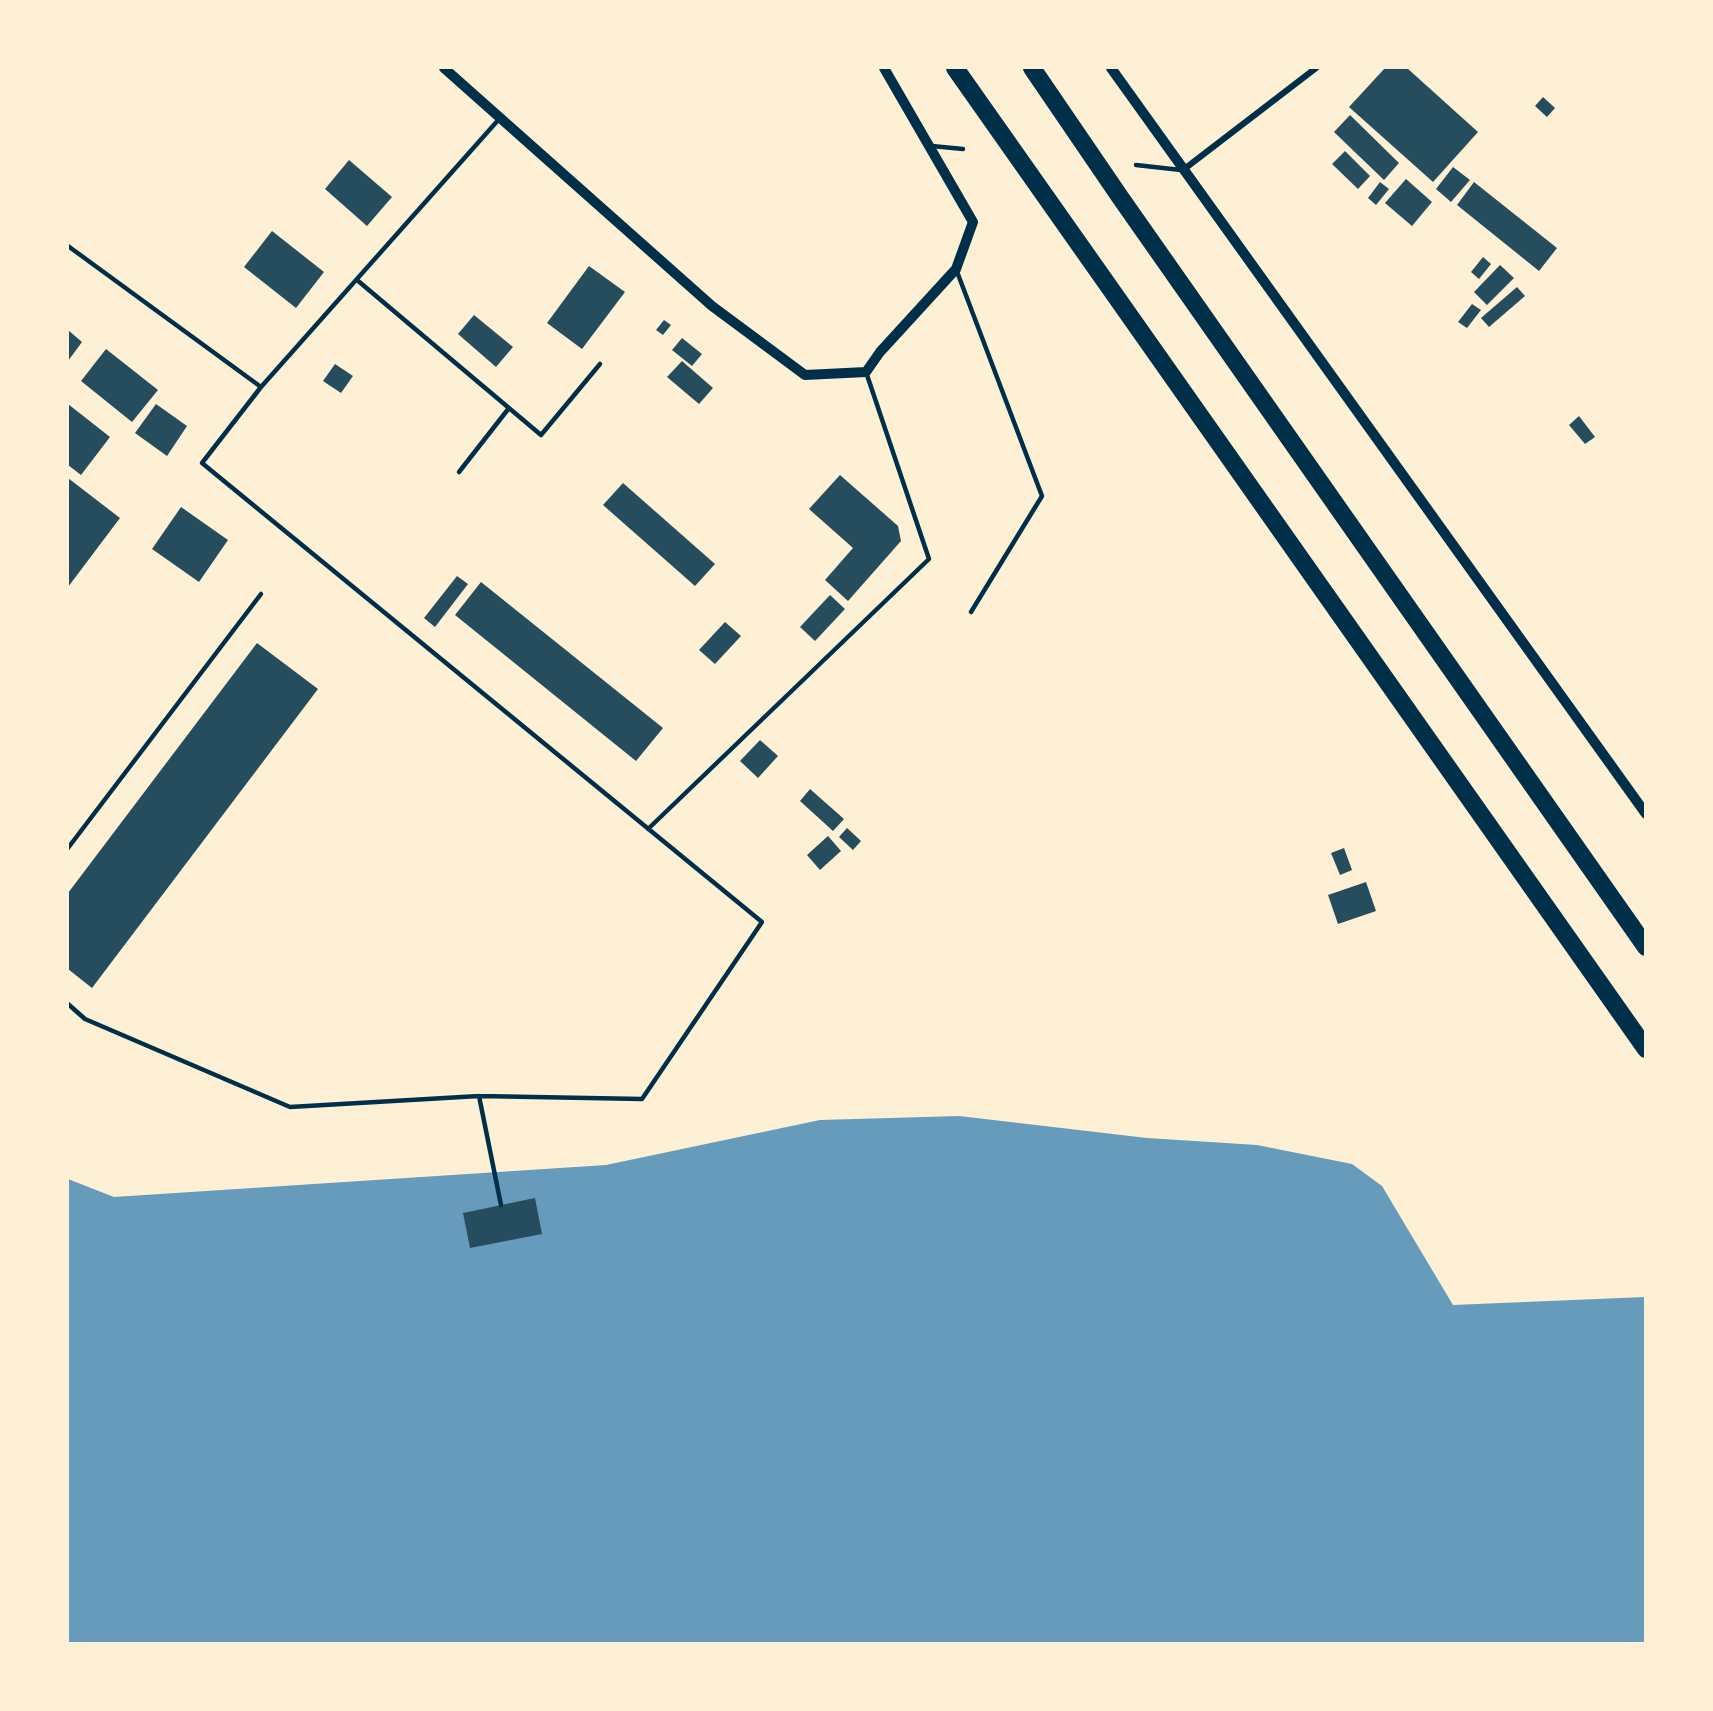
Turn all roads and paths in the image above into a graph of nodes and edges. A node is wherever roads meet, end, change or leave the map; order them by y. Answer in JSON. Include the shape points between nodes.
{"nodes":[{"id":1,"x":444,"y":68,"type":"edge"},
{"id":2,"x":884,"y":68,"type":"edge"},
{"id":3,"x":955,"y":68,"type":"edge"},
{"id":4,"x":1032,"y":68,"type":"edge"},
{"id":5,"x":1111,"y":68,"type":"edge"},
{"id":6,"x":1316,"y":68,"type":"edge"},
{"id":7,"x":500,"y":118,"type":"junction"},
{"id":8,"x":929,"y":146,"type":"junction"},
{"id":9,"x":963,"y":149,"type":"dead end"},
{"id":10,"x":1136,"y":165,"type":"dead end"},
{"id":11,"x":1183,"y":170,"type":"junction"},
{"id":12,"x":68,"y":246,"type":"edge"},
{"id":13,"x":956,"y":269,"type":"junction"},
{"id":14,"x":357,"y":280,"type":"junction"},
{"id":15,"x":600,"y":364,"type":"dead end"},
{"id":16,"x":866,"y":372,"type":"junction"},
{"id":17,"x":261,"y":387,"type":"junction"},
{"id":18,"x":509,"y":408,"type":"junction"},
{"id":19,"x":459,"y":472,"type":"dead end"},
{"id":20,"x":261,"y":594,"type":"dead end"},
{"id":21,"x":971,"y":612,"type":"dead end"},
{"id":22,"x":1646,"y":814,"type":"edge"},
{"id":23,"x":648,"y":829,"type":"junction"},
{"id":24,"x":68,"y":848,"type":"edge"},
{"id":25,"x":1646,"y":947,"type":"edge"},
{"id":26,"x":68,"y":1004,"type":"edge"},
{"id":27,"x":1646,"y":1049,"type":"edge"},
{"id":28,"x":478,"y":1096,"type":"junction"},
{"id":29,"x":501,"y":1205,"type":"dead end"}],
"edges":[{"from":1,"to":7,"type":"street"},
{"from":2,"to":8,"type":"street"},
{"from":3,"to":27,"type":"highway"},
{"from":4,"to":25,"type":"highway"},
{"from":5,"to":11,"type":"street"},
{"from":6,"to":11,"type":"street"},
{"from":7,"to":14,"type":"lane"},
{"from":7,"to":16,"type":"street","via":[[712,306],[805,375]]},
{"from":8,"to":9,"type":"lane"},
{"from":8,"to":13,"type":"street","via":[[973,222]]},
{"from":10,"to":11,"type":"lane"},
{"from":11,"to":22,"type":"street"},
{"from":12,"to":17,"type":"lane"},
{"from":13,"to":16,"type":"street"},
{"from":13,"to":21,"type":"lane","via":[[1042,496]]},
{"from":14,"to":17,"type":"lane"},
{"from":14,"to":18,"type":"lane"},
{"from":15,"to":18,"type":"lane","via":[[541,435]]},
{"from":16,"to":23,"type":"lane","via":[[929,559]]},
{"from":17,"to":23,"type":"lane","via":[[202,463]]},
{"from":18,"to":19,"type":"lane"},
{"from":20,"to":24,"type":"lane"},
{"from":23,"to":28,"type":"lane","via":[[762,922],[642,1099]]},
{"from":26,"to":28,"type":"lane","via":[[85,1018],[290,1107]]},
{"from":28,"to":29,"type":"lane"}]}
